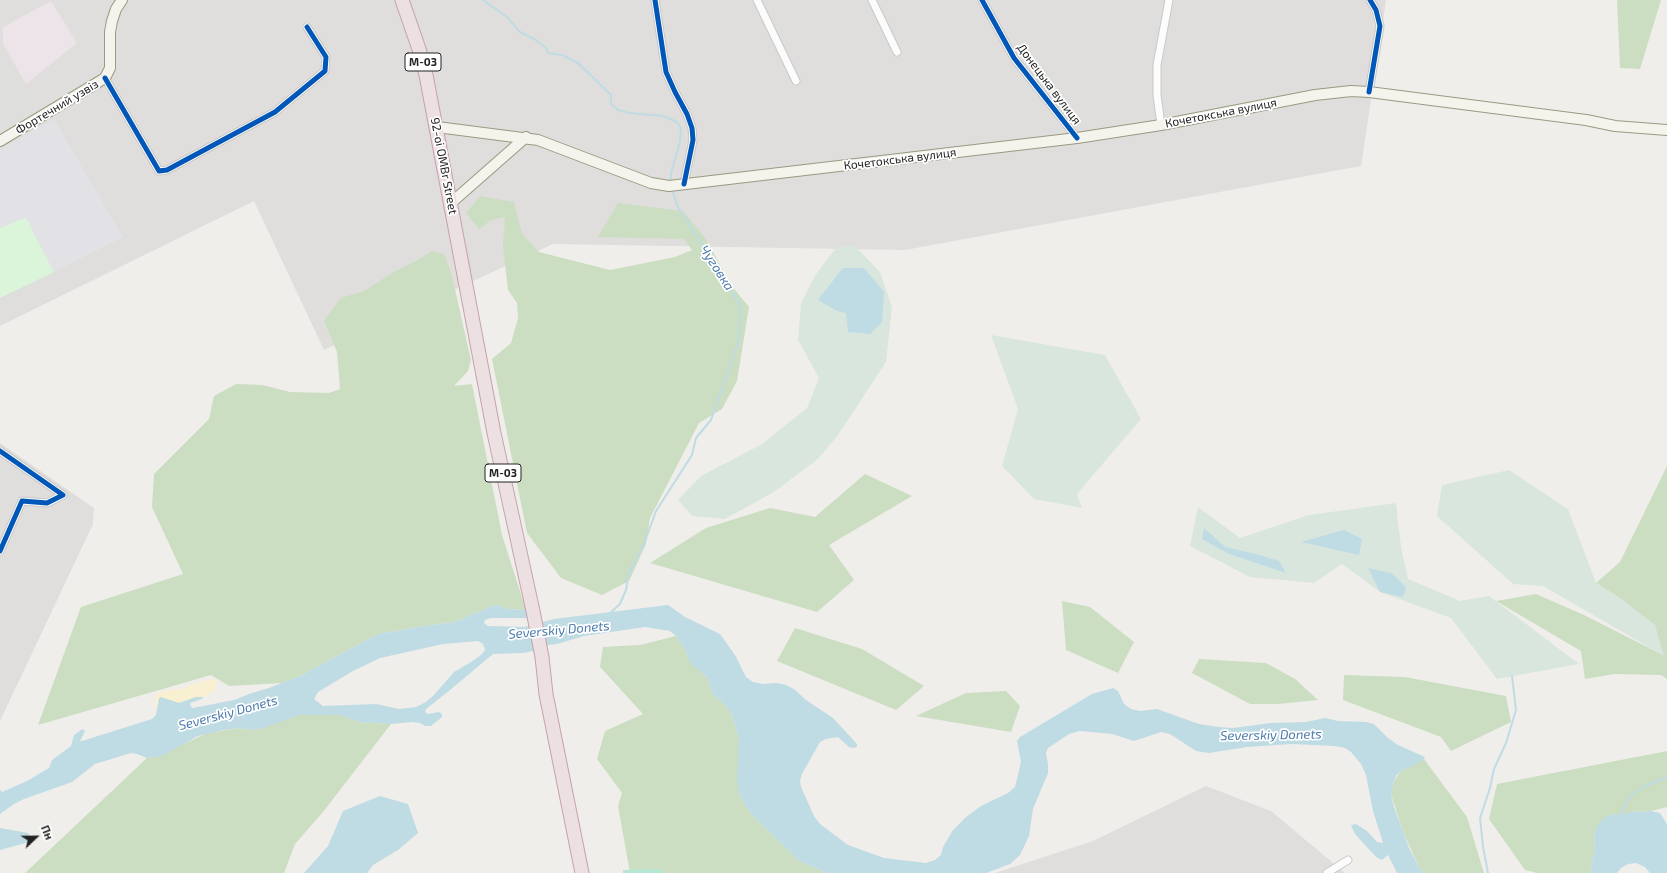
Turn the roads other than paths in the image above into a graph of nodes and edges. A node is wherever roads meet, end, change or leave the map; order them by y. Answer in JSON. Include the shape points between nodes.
{"nodes":[{"id":1,"x":122,"y":0,"type":"edge"},
{"id":2,"x":402,"y":0,"type":"edge"},
{"id":3,"x":655,"y":0,"type":"edge"},
{"id":4,"x":757,"y":0,"type":"edge"},
{"id":5,"x":872,"y":0,"type":"edge"},
{"id":6,"x":982,"y":0,"type":"edge"},
{"id":7,"x":1169,"y":0,"type":"edge"},
{"id":8,"x":1370,"y":0,"type":"edge"},
{"id":9,"x":306,"y":28,"type":"dead end"},
{"id":10,"x":897,"y":52,"type":"dead end"},
{"id":11,"x":105,"y":78,"type":"junction"},
{"id":12,"x":796,"y":80,"type":"dead end"},
{"id":13,"x":1369,"y":92,"type":"junction"},
{"id":14,"x":1161,"y":125,"type":"junction"},
{"id":15,"x":436,"y":127,"type":"junction"},
{"id":16,"x":1667,"y":130,"type":"edge"},
{"id":17,"x":526,"y":137,"type":"junction"},
{"id":18,"x":1077,"y":138,"type":"junction"},
{"id":19,"x":0,"y":141,"type":"edge"},
{"id":20,"x":676,"y":185,"type":"junction"},
{"id":21,"x":451,"y":203,"type":"junction"},
{"id":22,"x":0,"y":451,"type":"edge"},
{"id":23,"x":0,"y":551,"type":"edge"},
{"id":24,"x":1348,"y":860,"type":"dead end"},
{"id":25,"x":582,"y":873,"type":"edge"},
{"id":26,"x":1327,"y":873,"type":"edge"}],
"edges":[{"from":1,"to":11,"type":"main road","name":"Фортечний узвіз","via":[[112,21],[110,68]]},
{"from":2,"to":15,"type":"highway","name":"92-oi OMBr Street","number":"М-03","via":[[419,49]]},
{"from":3,"to":20,"type":"street","via":[[666,72],[688,114],[692,128],[693,140]]},
{"from":4,"to":12,"type":"street"},
{"from":5,"to":10,"type":"street"},
{"from":6,"to":18,"type":"street","name":"Донецька вулиця","via":[[1014,58]]},
{"from":7,"to":14,"type":"street","via":[[1157,65]]},
{"from":8,"to":13,"type":"street","via":[[1376,10],[1380,26]]},
{"from":9,"to":11,"type":"street","via":[[326,57],[325,71],[275,112],[167,170],[159,171]]},
{"from":11,"to":19,"type":"main road","name":"Фортечний узвіз"},
{"from":13,"to":14,"type":"main road","name":"Кочетокська вулиця","via":[[1315,95]]},
{"from":13,"to":16,"type":"main road","name":"Кочетокська вулиця","via":[[1615,126]]},
{"from":14,"to":18,"type":"main road","name":"Кочетокська вулиця"},
{"from":15,"to":17,"type":"main road","name":"Кочетокська вулиця"},
{"from":15,"to":21,"type":"highway","name":"92-oi OMBr Street","number":"М-03"},
{"from":17,"to":20,"type":"main road","name":"Кочетокська вулиця","via":[[651,183]]},
{"from":17,"to":21,"type":"main road"},
{"from":18,"to":20,"type":"main road","name":"Кочетокська вулиця"},
{"from":21,"to":25,"type":"highway","name":"92-oi OMBr Street","number":"М-03","via":[[496,440],[533,611],[546,694]]},
{"from":22,"to":23,"type":"street","via":[[63,495],[47,503],[22,501]]},
{"from":24,"to":26,"type":"street"}]}
